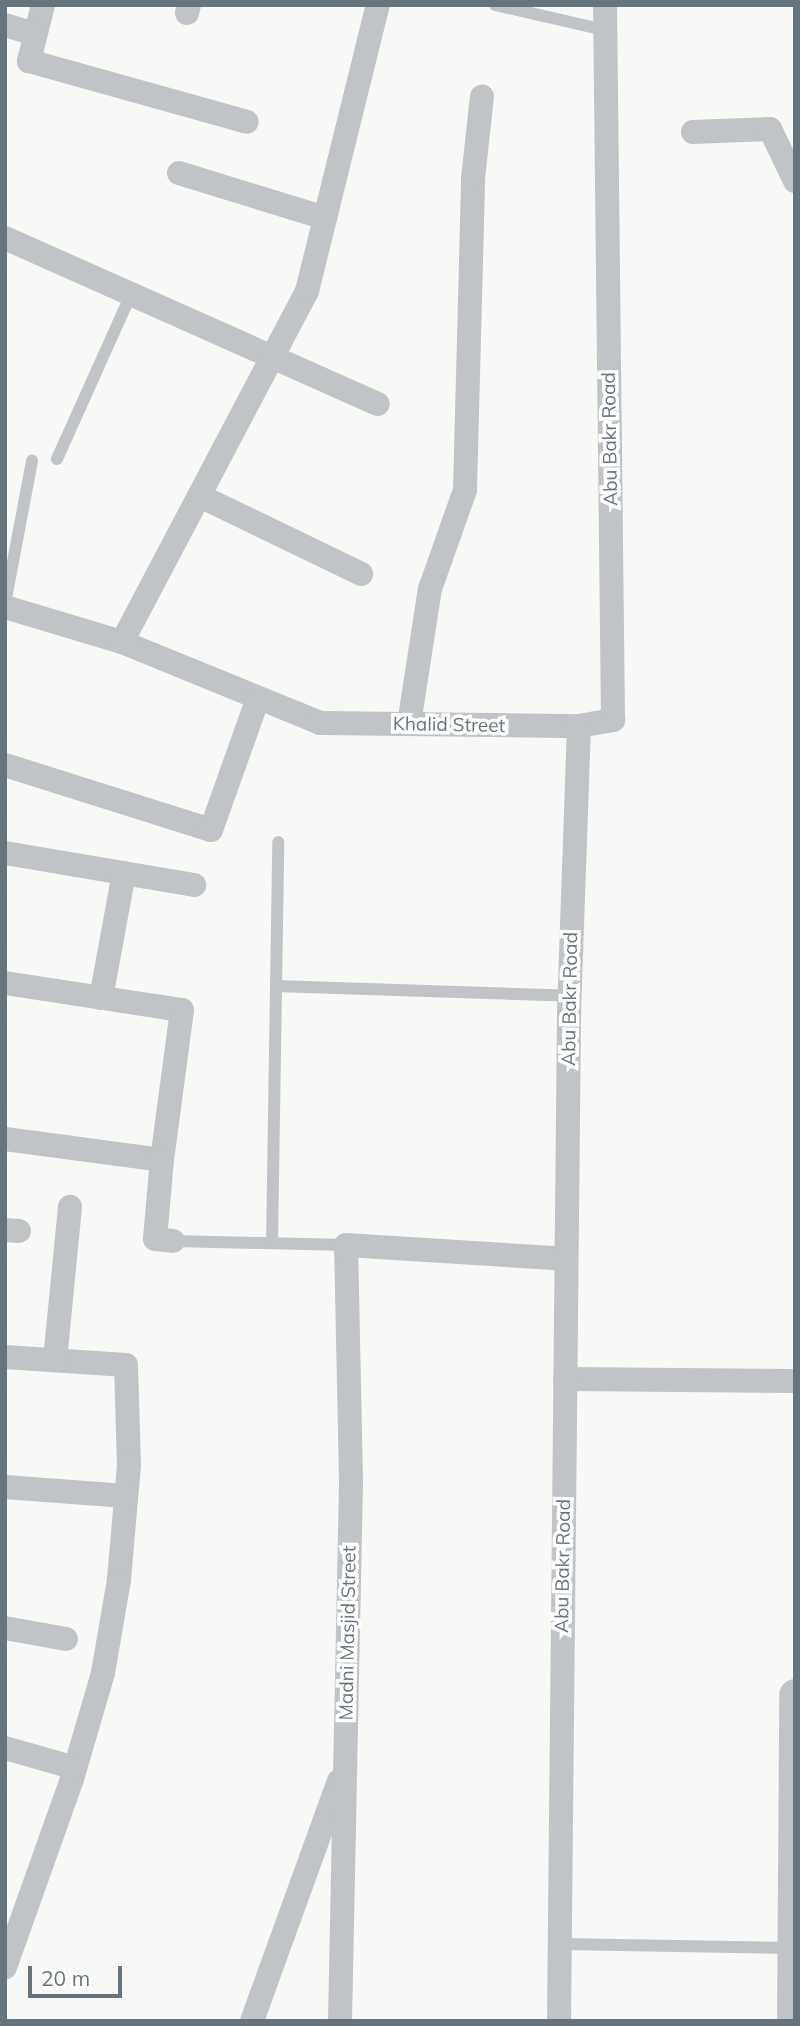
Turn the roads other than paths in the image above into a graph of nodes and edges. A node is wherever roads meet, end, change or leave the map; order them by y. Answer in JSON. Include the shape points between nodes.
{"nodes":[{"id":1,"x":43,"y":5,"type":"edge"},
{"id":2,"x":378,"y":5,"type":"edge"},
{"id":3,"x":495,"y":5,"type":"edge"},
{"id":4,"x":605,"y":5,"type":"edge"},
{"id":5,"x":5,"y":25,"type":"edge"},
{"id":6,"x":605,"y":30,"type":"junction"},
{"id":7,"x":35,"y":34,"type":"junction"},
{"id":8,"x":482,"y":96,"type":"dead end"},
{"id":9,"x":247,"y":122,"type":"dead end"},
{"id":10,"x":693,"y":132,"type":"dead end"},
{"id":11,"x":179,"y":173,"type":"dead end"},
{"id":12,"x":795,"y":181,"type":"edge"},
{"id":13,"x":325,"y":218,"type":"junction"},
{"id":14,"x":5,"y":238,"type":"edge"},
{"id":15,"x":131,"y":294,"type":"junction"},
{"id":16,"x":274,"y":358,"type":"junction"},
{"id":17,"x":378,"y":404,"type":"dead end"},
{"id":18,"x":57,"y":459,"type":"dead end"},
{"id":19,"x":32,"y":461,"type":"dead end"},
{"id":20,"x":200,"y":496,"type":"junction"},
{"id":21,"x":360,"y":574,"type":"dead end"},
{"id":22,"x":5,"y":606,"type":"edge"},
{"id":23,"x":122,"y":642,"type":"junction"},
{"id":24,"x":258,"y":698,"type":"junction"},
{"id":25,"x":409,"y":724,"type":"junction"},
{"id":26,"x":579,"y":726,"type":"junction"},
{"id":27,"x":5,"y":765,"type":"edge"},
{"id":28,"x":278,"y":842,"type":"dead end"},
{"id":29,"x":5,"y":853,"type":"edge"},
{"id":30,"x":124,"y":873,"type":"junction"},
{"id":31,"x":194,"y":885,"type":"dead end"},
{"id":32,"x":5,"y":983,"type":"edge"},
{"id":33,"x":276,"y":986,"type":"junction"},
{"id":34,"x":570,"y":996,"type":"junction"},
{"id":35,"x":102,"y":998,"type":"junction"},
{"id":36,"x":5,"y":1139,"type":"edge"},
{"id":37,"x":162,"y":1160,"type":"junction"},
{"id":38,"x":69,"y":1207,"type":"dead end"},
{"id":39,"x":173,"y":1241,"type":"joint"},
{"id":40,"x":272,"y":1244,"type":"junction"},
{"id":41,"x":346,"y":1245,"type":"junction"},
{"id":42,"x":566,"y":1259,"type":"junction"},
{"id":43,"x":5,"y":1357,"type":"edge"},
{"id":44,"x":55,"y":1360,"type":"junction"},
{"id":45,"x":565,"y":1379,"type":"junction"},
{"id":46,"x":795,"y":1381,"type":"edge"},
{"id":47,"x":5,"y":1487,"type":"edge"},
{"id":48,"x":126,"y":1496,"type":"junction"},
{"id":49,"x":5,"y":1628,"type":"edge"},
{"id":50,"x":66,"y":1639,"type":"dead end"},
{"id":51,"x":795,"y":1695,"type":"edge"},
{"id":52,"x":795,"y":1709,"type":"edge"},
{"id":53,"x":5,"y":1748,"type":"edge"},
{"id":54,"x":345,"y":1763,"type":"junction"},
{"id":55,"x":75,"y":1768,"type":"junction"},
{"id":56,"x":560,"y":1944,"type":"junction"},
{"id":57,"x":794,"y":1948,"type":"edge"},
{"id":58,"x":6,"y":1963,"type":"edge"},
{"id":59,"x":252,"y":2021,"type":"edge"},
{"id":60,"x":340,"y":2021,"type":"edge"},
{"id":61,"x":559,"y":2021,"type":"edge"},
{"id":62,"x":793,"y":2021,"type":"edge"}],
"edges":[{"from":1,"to":7,"type":"street"},
{"from":2,"to":13,"type":"street"},
{"from":3,"to":6,"type":"lane"},
{"from":4,"to":6,"type":"street","name":"Abu Bakr Road"},
{"from":5,"to":7,"type":"street"},
{"from":6,"to":26,"type":"street","name":"Abu Bakr Road","via":[[613,720]]},
{"from":7,"to":9,"type":"street","via":[[29,61]]},
{"from":8,"to":25,"type":"street","via":[[473,179],[465,490],[430,589]]},
{"from":10,"to":12,"type":"street","via":[[770,129]]},
{"from":11,"to":13,"type":"street"},
{"from":13,"to":16,"type":"street","via":[[307,291]]},
{"from":14,"to":15,"type":"street"},
{"from":15,"to":16,"type":"street"},
{"from":15,"to":18,"type":"lane"},
{"from":16,"to":17,"type":"street"},
{"from":16,"to":20,"type":"street"},
{"from":19,"to":22,"type":"lane"},
{"from":20,"to":21,"type":"street"},
{"from":20,"to":23,"type":"street"},
{"from":22,"to":23,"type":"street"},
{"from":23,"to":24,"type":"street"},
{"from":24,"to":25,"type":"street","name":"Khalid Street","via":[[320,723]]},
{"from":24,"to":27,"type":"street","via":[[211,830]]},
{"from":25,"to":26,"type":"street","name":"Khalid Street"},
{"from":26,"to":34,"type":"street","name":"Abu Bakr Road"},
{"from":28,"to":33,"type":"lane"},
{"from":29,"to":30,"type":"street"},
{"from":30,"to":31,"type":"street"},
{"from":30,"to":35,"type":"street"},
{"from":32,"to":35,"type":"street"},
{"from":33,"to":34,"type":"lane"},
{"from":33,"to":40,"type":"lane"},
{"from":34,"to":42,"type":"street","name":"Abu Bakr Road"},
{"from":35,"to":37,"type":"street","via":[[182,1010]]},
{"from":36,"to":37,"type":"street"},
{"from":37,"to":39,"type":"street","via":[[155,1239]]},
{"from":38,"to":44,"type":"street"},
{"from":39,"to":40,"type":"lane"},
{"from":40,"to":41,"type":"lane"},
{"from":41,"to":42,"type":"street"},
{"from":41,"to":54,"type":"street","name":"Madni Masjid Street","via":[[351,1482]]},
{"from":42,"to":45,"type":"street","name":"Abu Bakr Road"},
{"from":43,"to":44,"type":"street"},
{"from":44,"to":48,"type":"street","via":[[126,1365]]},
{"from":45,"to":46,"type":"street"},
{"from":45,"to":56,"type":"street","name":"Abu Bakr Road"},
{"from":47,"to":48,"type":"street"},
{"from":48,"to":55,"type":"street","via":[[119,1580],[103,1673]]},
{"from":49,"to":50,"type":"street"},
{"from":51,"to":52,"type":"street"},
{"from":52,"to":57,"type":"street"},
{"from":53,"to":55,"type":"street"},
{"from":54,"to":59,"type":"street"},
{"from":54,"to":60,"type":"street","name":"Madni Masjid Street"},
{"from":55,"to":58,"type":"street"},
{"from":56,"to":57,"type":"lane"},
{"from":56,"to":61,"type":"street","name":"Abu Bakr Road"},
{"from":57,"to":62,"type":"street"}]}
